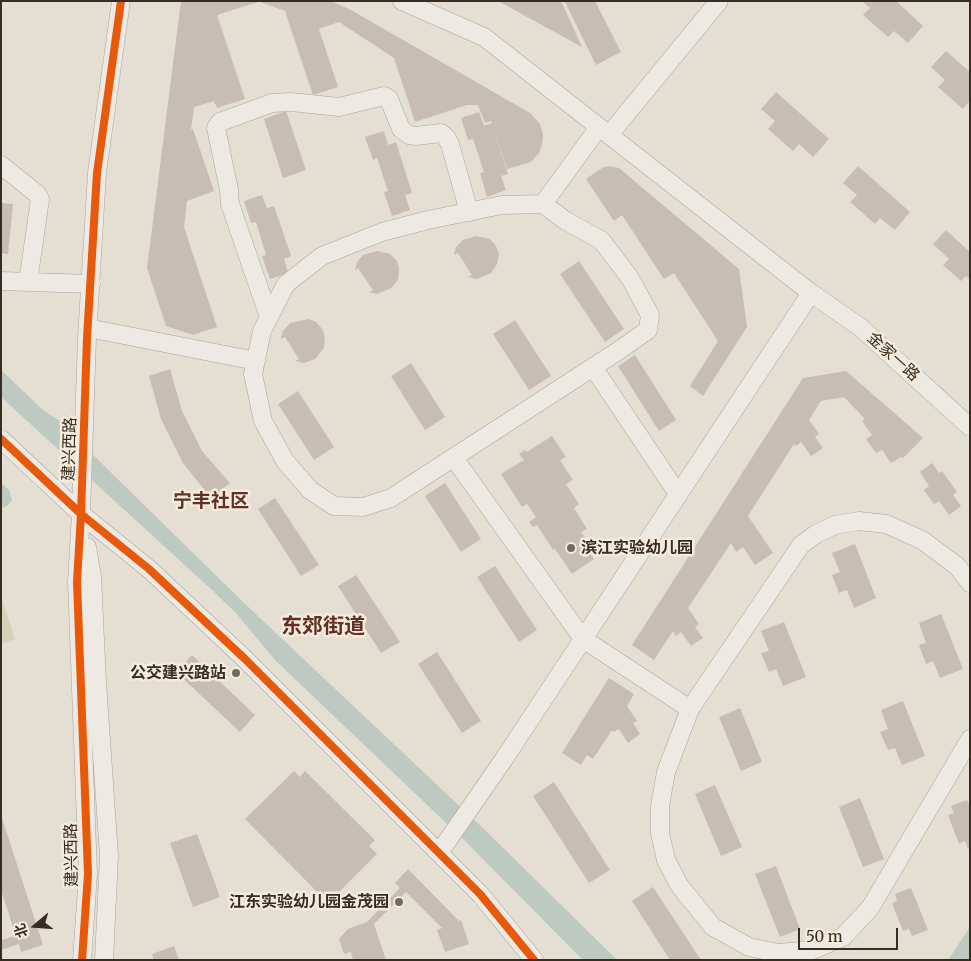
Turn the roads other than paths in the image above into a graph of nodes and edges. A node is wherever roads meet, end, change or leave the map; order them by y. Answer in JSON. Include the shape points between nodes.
{"nodes":[{"id":1,"x":121,"y":1,"type":"edge"},
{"id":2,"x":402,"y":1,"type":"edge"},
{"id":3,"x":719,"y":1,"type":"edge"},
{"id":4,"x":604,"y":131,"type":"junction"},
{"id":5,"x":1,"y":165,"type":"edge"},
{"id":6,"x":543,"y":204,"type":"junction"},
{"id":7,"x":469,"y":212,"type":"junction"},
{"id":8,"x":1,"y":281,"type":"edge"},
{"id":9,"x":28,"y":282,"type":"junction"},
{"id":10,"x":90,"y":284,"type":"junction"},
{"id":11,"x":811,"y":293,"type":"junction"},
{"id":12,"x":269,"y":317,"type":"junction"},
{"id":13,"x":88,"y":328,"type":"junction"},
{"id":14,"x":256,"y":361,"type":"junction"},
{"id":15,"x":593,"y":367,"type":"junction"},
{"id":16,"x":970,"y":426,"type":"edge"},
{"id":17,"x":1,"y":439,"type":"edge"},
{"id":18,"x":454,"y":458,"type":"junction"},
{"id":19,"x":678,"y":494,"type":"junction"},
{"id":20,"x":82,"y":506,"type":"junction"},
{"id":21,"x":970,"y":583,"type":"edge"},
{"id":22,"x":583,"y":639,"type":"junction"},
{"id":23,"x":690,"y":709,"type":"junction"},
{"id":24,"x":970,"y":739,"type":"edge"},
{"id":25,"x":441,"y":850,"type":"junction"},
{"id":26,"x":82,"y":960,"type":"edge"},
{"id":27,"x":104,"y":960,"type":"edge"},
{"id":28,"x":534,"y":960,"type":"edge"}],
"edges":[{"from":1,"to":10,"type":"street","name":"建兴西路","via":[[97,173]]},
{"from":2,"to":4,"type":"street","name":"金家一路","via":[[484,37]]},
{"from":3,"to":4,"type":"street"},
{"from":4,"to":6,"type":"street"},
{"from":4,"to":11,"type":"street","name":"金家一路"},
{"from":5,"to":9,"type":"street","via":[[40,199]]},
{"from":6,"to":7,"type":"street","via":[[502,205]]},
{"from":6,"to":15,"type":"street","via":[[601,240],[630,278],[650,314],[648,330]]},
{"from":7,"to":12,"type":"street","via":[[382,232],[322,256],[286,284]]},
{"from":7,"to":12,"type":"street","via":[[446,138],[441,133],[409,135],[401,129],[389,99],[384,96],[339,107],[272,103],[220,122],[216,128],[230,204]]},
{"from":8,"to":9,"type":"street"},
{"from":9,"to":10,"type":"street"},
{"from":10,"to":13,"type":"street","name":"建兴西路"},
{"from":11,"to":16,"type":"street","name":"金家一路","via":[[860,326]]},
{"from":11,"to":19,"type":"street"},
{"from":12,"to":14,"type":"street","via":[[262,331]]},
{"from":13,"to":14,"type":"street"},
{"from":13,"to":20,"type":"street","name":"建兴西路"},
{"from":14,"to":18,"type":"street","via":[[253,374],[263,421],[285,461],[310,490],[334,506],[363,506],[391,498]]},
{"from":15,"to":18,"type":"street"},
{"from":15,"to":19,"type":"street"},
{"from":17,"to":20,"type":"street"},
{"from":18,"to":22,"type":"street"},
{"from":19,"to":22,"type":"street"},
{"from":20,"to":25,"type":"street"},
{"from":20,"to":26,"type":"street","name":"建兴西路","via":[[77,582],[88,874]]},
{"from":20,"to":27,"type":"street","name":"建兴西路","via":[[92,577],[109,856]]},
{"from":21,"to":23,"type":"street","via":[[957,566],[922,540],[886,524],[859,521],[816,534],[800,545]]},
{"from":22,"to":23,"type":"street"},
{"from":22,"to":25,"type":"street"},
{"from":23,"to":24,"type":"street","via":[[666,772],[660,806],[660,832],[666,860],[679,885],[713,926],[749,948],[778,953],[814,950],[843,937],[870,908]]},
{"from":25,"to":28,"type":"street"}]}
